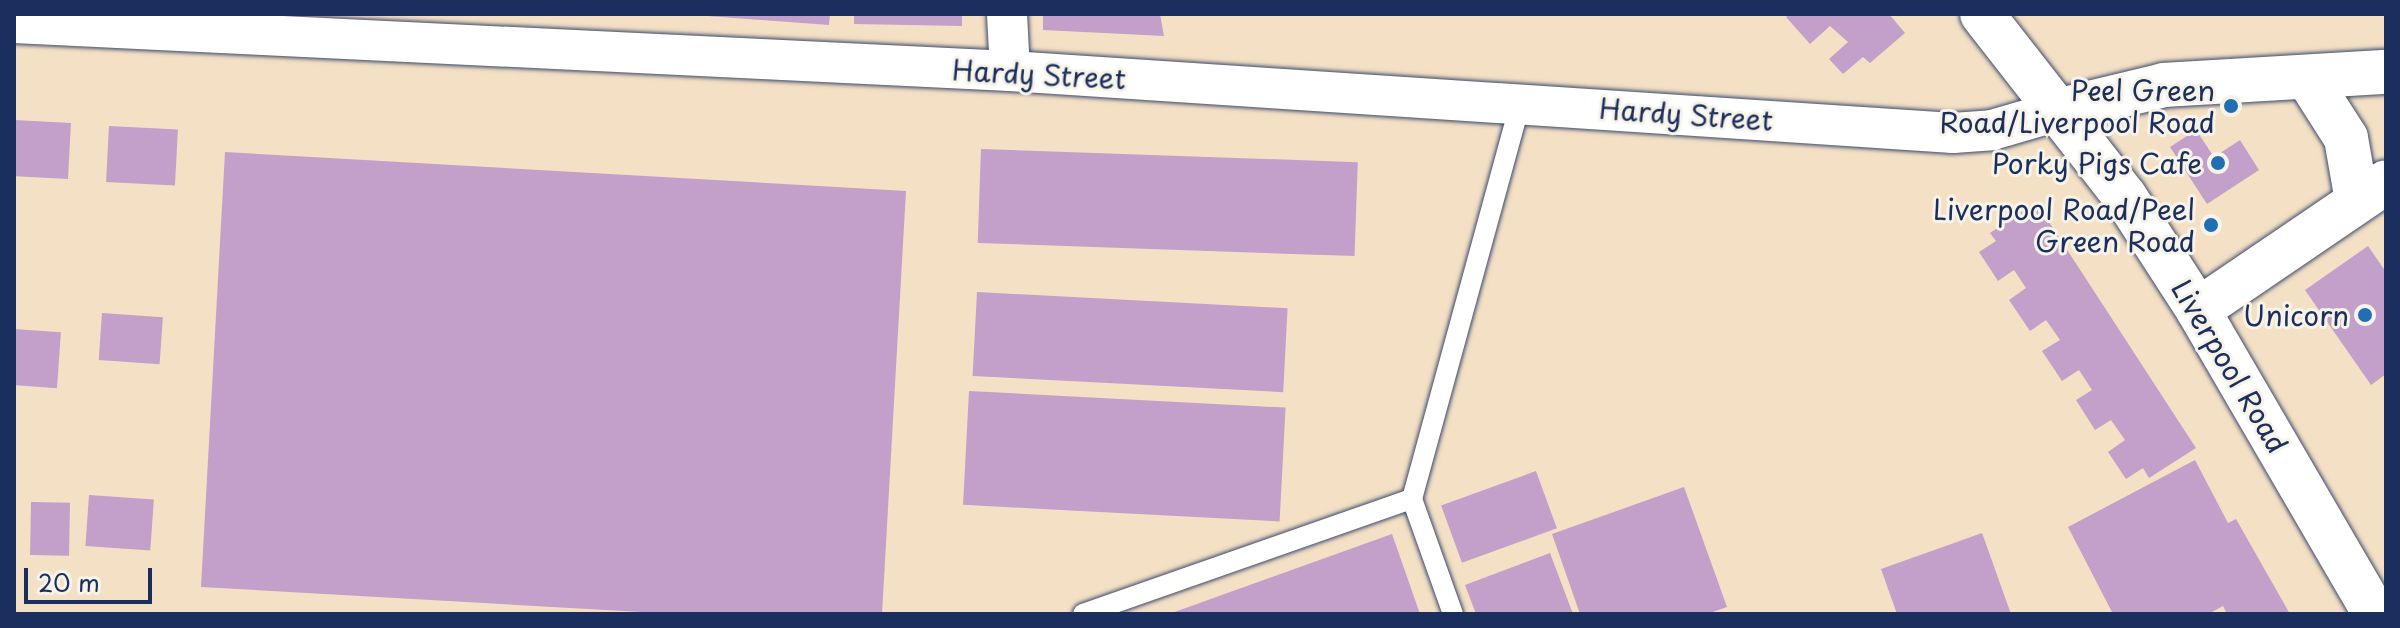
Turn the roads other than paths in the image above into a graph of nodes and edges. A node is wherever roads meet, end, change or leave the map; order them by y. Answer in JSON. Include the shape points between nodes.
{"nodes":[{"id":1,"x":1007,"y":14,"type":"edge"},
{"id":2,"x":1982,"y":14,"type":"edge"},
{"id":3,"x":14,"y":23,"type":"edge"},
{"id":4,"x":1010,"y":71,"type":"junction"},
{"id":5,"x":2386,"y":72,"type":"edge"},
{"id":6,"x":2307,"y":77,"type":"junction"},
{"id":7,"x":1520,"y":103,"type":"junction"},
{"id":8,"x":2061,"y":110,"type":"junction"},
{"id":9,"x":2371,"y":192,"type":"edge"},
{"id":10,"x":2198,"y":310,"type":"junction"},
{"id":11,"x":1412,"y":499,"type":"junction"},
{"id":12,"x":1083,"y":614,"type":"edge"},
{"id":13,"x":1453,"y":614,"type":"edge"},
{"id":14,"x":2375,"y":614,"type":"edge"}],
"edges":[{"from":1,"to":4,"type":"street"},
{"from":2,"to":8,"type":"main road","name":"Liverpool Road"},
{"from":3,"to":4,"type":"street","name":"Hardy Street"},
{"from":4,"to":7,"type":"street","name":"Hardy Street"},
{"from":5,"to":6,"type":"main road"},
{"from":6,"to":8,"type":"main road","via":[[2164,85]]},
{"from":6,"to":9,"type":"main road","via":[[2323,94]]},
{"from":7,"to":8,"type":"street","name":"Hardy Street","via":[[1953,133],[1992,130]]},
{"from":7,"to":11,"type":"lane"},
{"from":8,"to":10,"type":"main road","name":"Liverpool Road"},
{"from":9,"to":10,"type":"main road"},
{"from":10,"to":14,"type":"main road","name":"Liverpool Road"},
{"from":11,"to":12,"type":"lane"},
{"from":11,"to":13,"type":"lane"}]}
